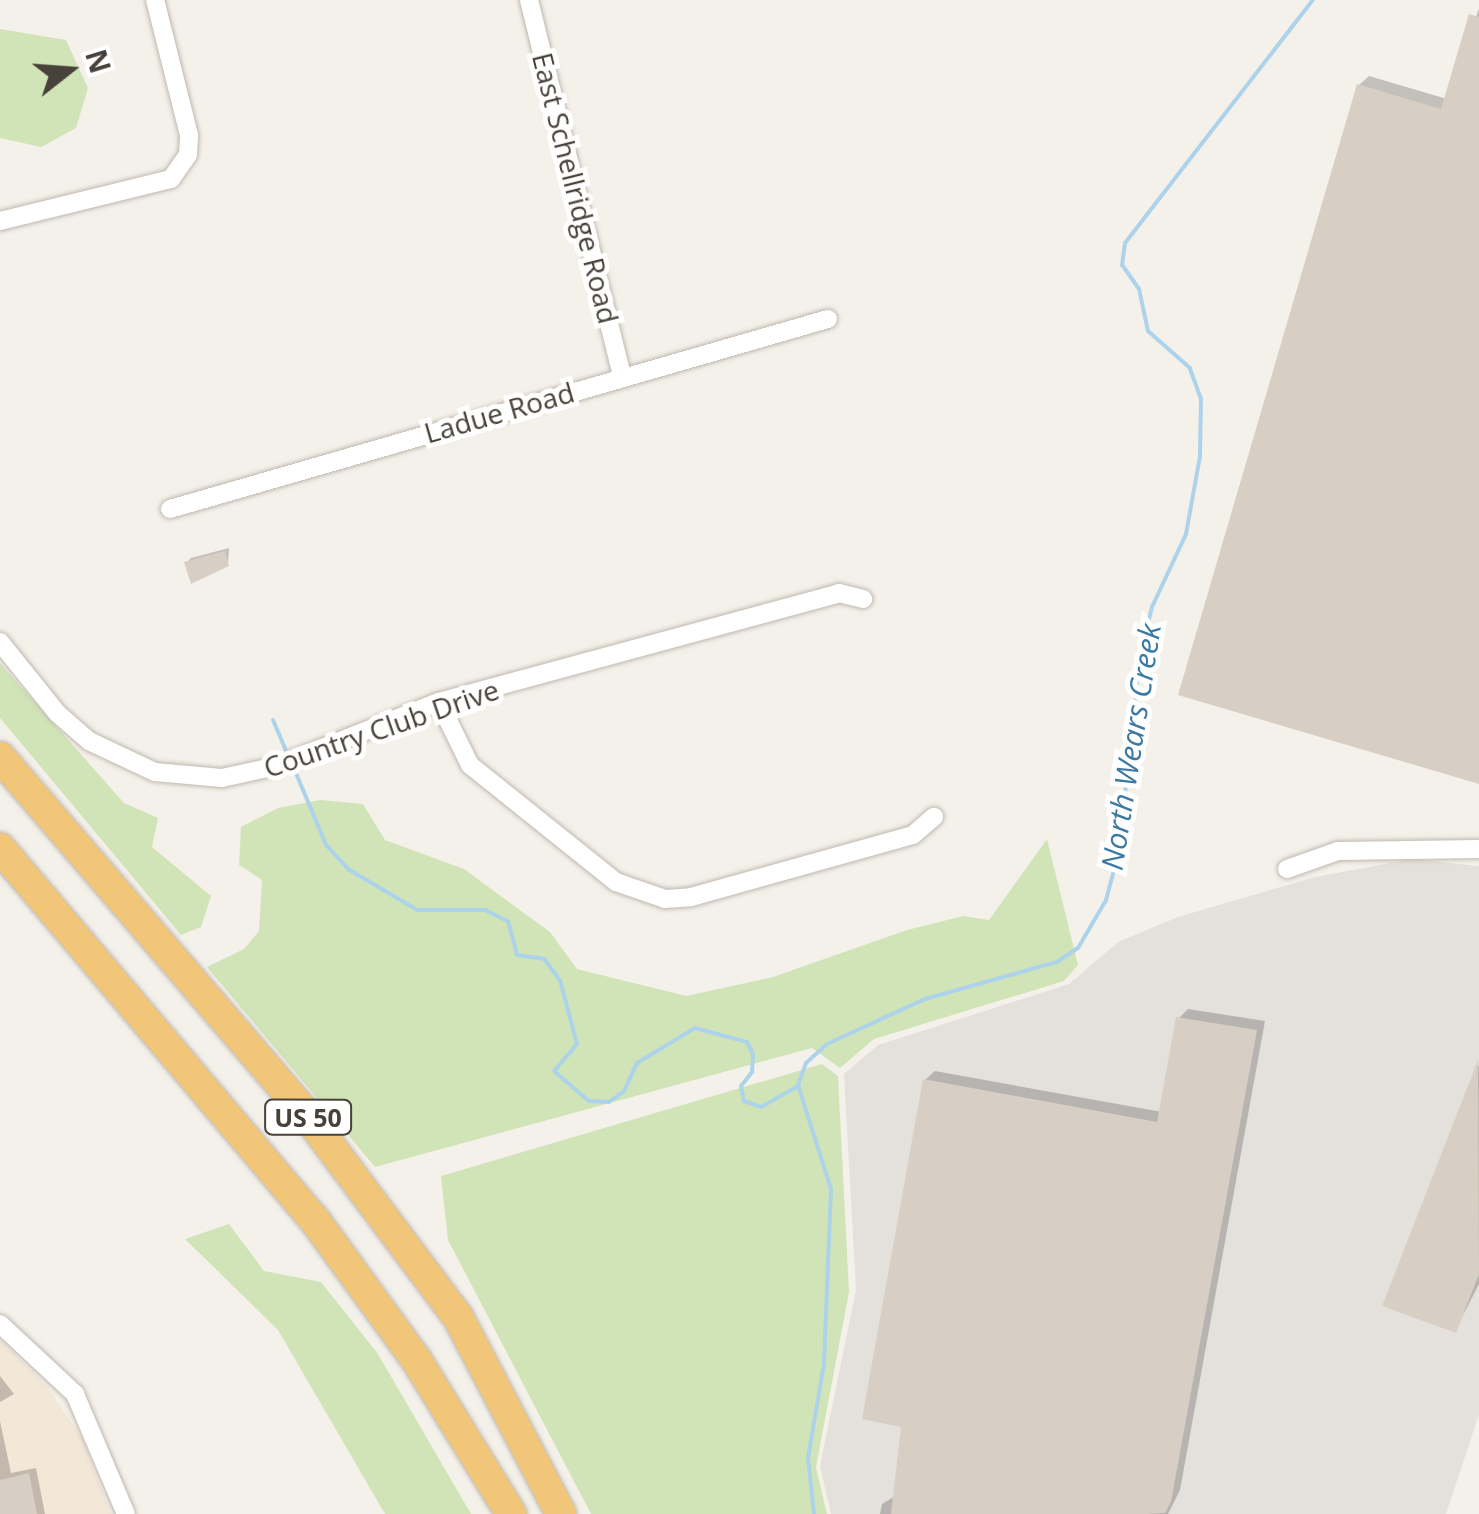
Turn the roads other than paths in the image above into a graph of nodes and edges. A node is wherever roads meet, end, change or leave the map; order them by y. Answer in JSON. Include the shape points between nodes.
{"nodes":[{"id":1,"x":155,"y":0,"type":"edge"},
{"id":2,"x":529,"y":0,"type":"edge"},
{"id":3,"x":0,"y":220,"type":"edge"},
{"id":4,"x":828,"y":319,"type":"dead end"},
{"id":5,"x":622,"y":376,"type":"junction"},
{"id":6,"x":170,"y":508,"type":"dead end"},
{"id":7,"x":863,"y":600,"type":"dead end"},
{"id":8,"x":0,"y":642,"type":"edge"},
{"id":9,"x":439,"y":702,"type":"junction"},
{"id":10,"x":0,"y":758,"type":"edge"},
{"id":11,"x":934,"y":816,"type":"dead end"},
{"id":12,"x":0,"y":848,"type":"edge"},
{"id":13,"x":1479,"y":849,"type":"edge"},
{"id":14,"x":1288,"y":869,"type":"dead end"},
{"id":15,"x":0,"y":1324,"type":"edge"},
{"id":16,"x":126,"y":1514,"type":"edge"},
{"id":17,"x":511,"y":1514,"type":"edge"},
{"id":18,"x":562,"y":1514,"type":"edge"}],
"edges":[{"from":1,"to":3,"type":"street","via":[[189,134],[180,167],[171,179]]},
{"from":2,"to":5,"type":"street","name":"East Schellridge Road"},
{"from":4,"to":5,"type":"street","name":"Ladue Road"},
{"from":5,"to":6,"type":"street","name":"Ladue Road"},
{"from":7,"to":9,"type":"street","name":"Country Club Drive","via":[[839,593]]},
{"from":8,"to":9,"type":"street","name":"Country Club Drive","via":[[57,713],[124,761],[190,779],[277,766]]},
{"from":9,"to":11,"type":"street","via":[[470,765],[616,882],[664,899],[691,898],[913,835]]},
{"from":10,"to":18,"type":"highway","number":"US 50","via":[[303,1110],[458,1317]]},
{"from":12,"to":17,"type":"highway","number":"US 50","via":[[314,1219],[417,1361]]},
{"from":13,"to":14,"type":"street","via":[[1338,851]]},
{"from":15,"to":16,"type":"street","via":[[74,1394]]}]}
